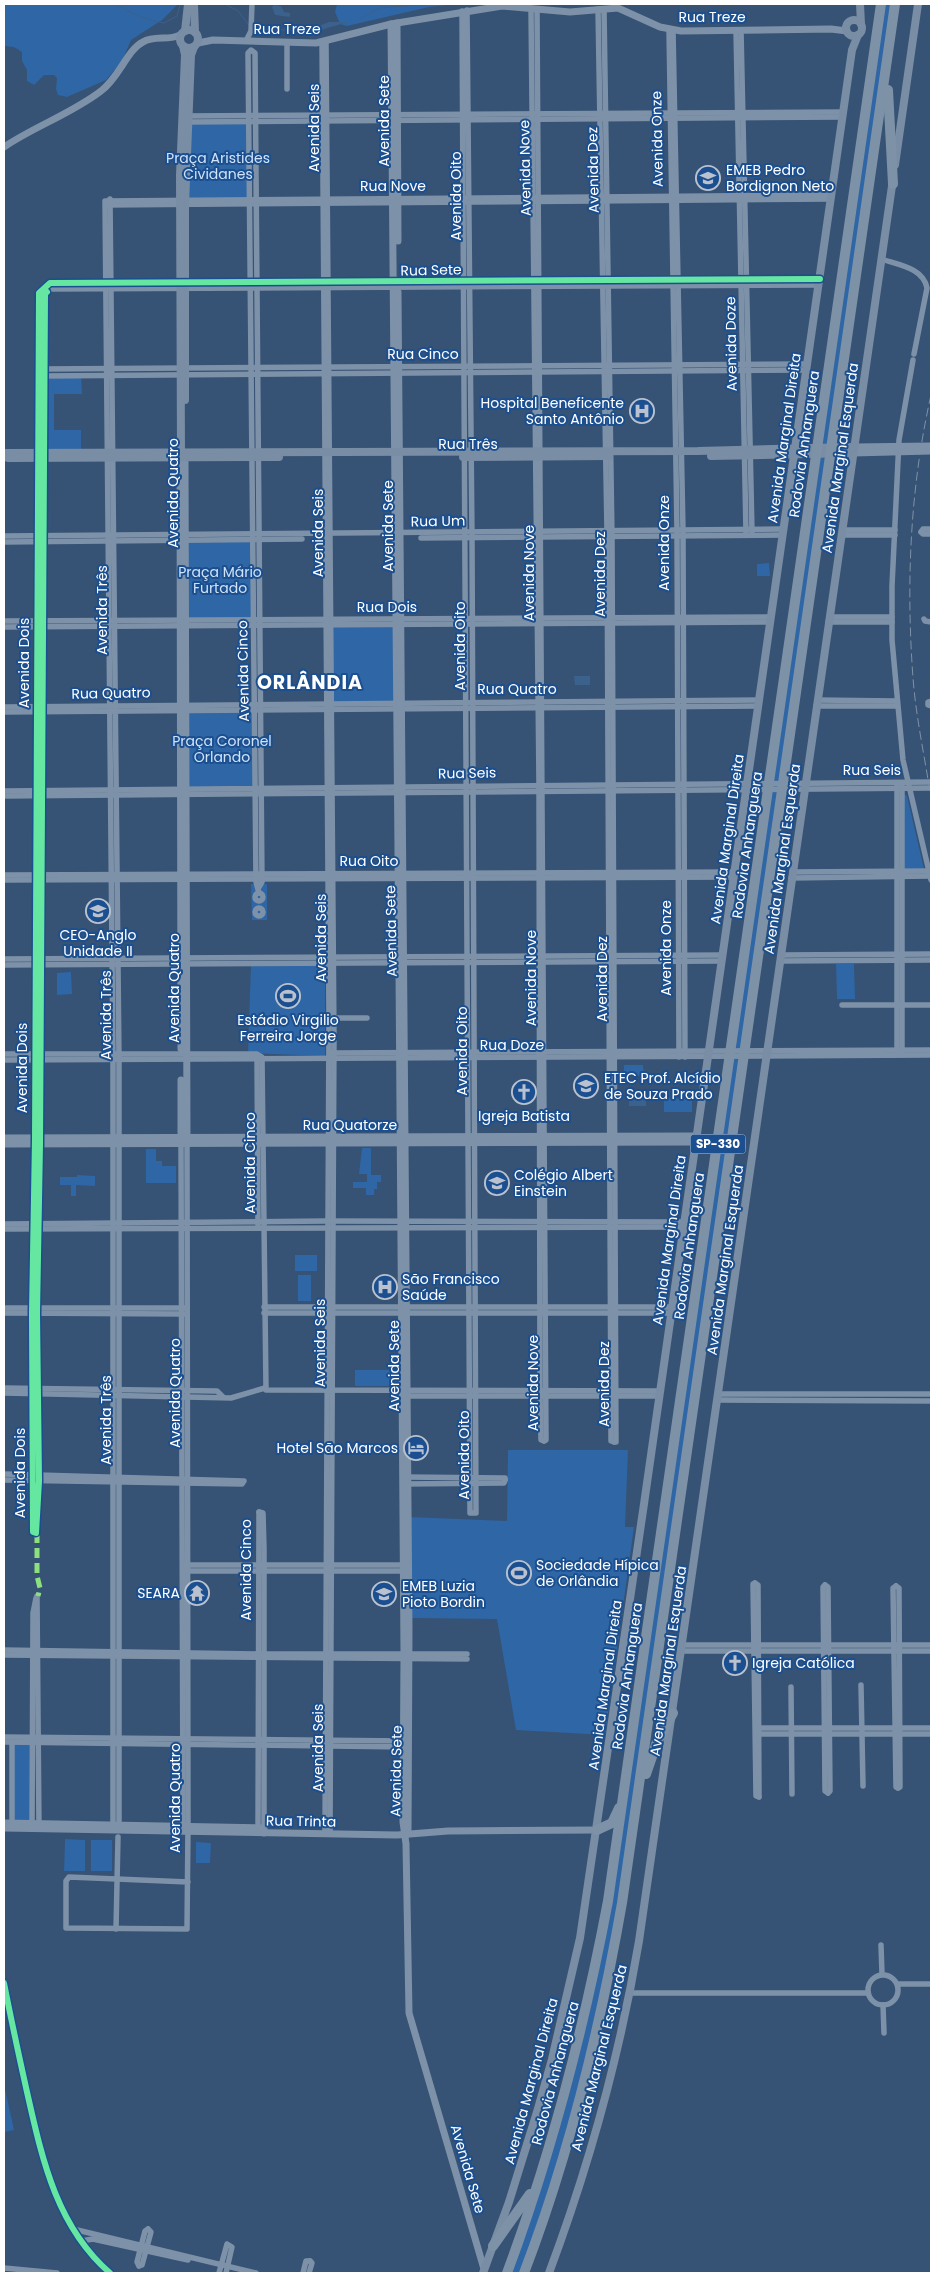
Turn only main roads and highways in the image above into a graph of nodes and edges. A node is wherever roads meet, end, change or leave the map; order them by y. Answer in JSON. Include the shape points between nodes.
{"nodes":[{"id":1,"x":188,"y":4,"type":"edge"},
{"id":2,"x":194,"y":4,"type":"edge"},
{"id":3,"x":859,"y":4,"type":"edge"},
{"id":4,"x":881,"y":4,"type":"edge"},
{"id":5,"x":895,"y":4,"type":"edge"},
{"id":6,"x":918,"y":4,"type":"edge"},
{"id":7,"x":190,"y":17,"type":"junction"},
{"id":8,"x":861,"y":24,"type":"junction"},
{"id":9,"x":848,"y":27,"type":"junction"},
{"id":10,"x":183,"y":33,"type":"junction"},
{"id":11,"x":858,"y":35,"type":"junction"},
{"id":12,"x":196,"y":39,"type":"junction"},
{"id":13,"x":182,"y":45,"type":"junction"},
{"id":14,"x":852,"y":50,"type":"junction"},
{"id":15,"x":887,"y":58,"type":"junction"},
{"id":16,"x":187,"y":85,"type":"junction"},
{"id":17,"x":893,"y":184,"type":"junction"},
{"id":18,"x":849,"y":451,"type":"junction"},
{"id":19,"x":4,"y":452,"type":"edge"},
{"id":20,"x":798,"y":452,"type":"junction"},
{"id":21,"x":41,"y":455,"type":"junction"},
{"id":22,"x":183,"y":455,"type":"junction"},
{"id":23,"x":4,"y":458,"type":"edge"},
{"id":24,"x":673,"y":1713,"type":"junction"},
{"id":25,"x":626,"y":1784,"type":"junction"},
{"id":26,"x":637,"y":1803,"type":"junction"},
{"id":27,"x":597,"y":1830,"type":"junction"},
{"id":28,"x":4,"y":1983,"type":"edge"},
{"id":29,"x":546,"y":2161,"type":"junction"},
{"id":30,"x":493,"y":2246,"type":"junction"},
{"id":31,"x":483,"y":2271,"type":"edge"},
{"id":32,"x":525,"y":2271,"type":"edge"},
{"id":33,"x":106,"y":2272,"type":"edge"},
{"id":34,"x":507,"y":2273,"type":"edge"},
{"id":35,"x":549,"y":2273,"type":"edge"}],
"edges":[{"from":1,"to":7,"type":"main road"},
{"from":2,"to":7,"type":"main road"},
{"from":3,"to":8,"type":"main road"},
{"from":3,"to":9,"type":"main road"},
{"from":4,"to":25,"type":"highway","name":"Rodovia Anhanguera","number":"SP-330"},
{"from":5,"to":15,"type":"highway","name":"Rodovia Anhanguera","number":"SP-330"},
{"from":6,"to":17,"type":"main road","name":"Avenida Marginal Esquerda"},
{"from":7,"to":10,"type":"main road","name":"Avenida Quatro"},
{"from":7,"to":12,"type":"main road","name":"Avenida Quatro"},
{"from":8,"to":9,"type":"main road","via":[[855,20]]},
{"from":8,"to":11,"type":"main road"},
{"from":9,"to":11,"type":"main road","via":[[853,36]]},
{"from":9,"to":14,"type":"main road","name":"Avenida Marginal Direita"},
{"from":10,"to":12,"type":"main road"},
{"from":10,"to":13,"type":"main road","name":"Avenida Quatro"},
{"from":11,"to":14,"type":"main road","name":"Avenida Marginal Direita"},
{"from":12,"to":13,"type":"main road","via":[[189,49]]},
{"from":12,"to":16,"type":"main road","name":"Avenida Quatro"},
{"from":13,"to":16,"type":"main road","name":"Avenida Quatro","via":[[186,55]]},
{"from":14,"to":20,"type":"main road","name":"Avenida Marginal Direita","via":[[806,367]]},
{"from":15,"to":17,"type":"highway"},
{"from":15,"to":26,"type":"highway","name":"Rodovia Anhanguera","number":"SP-330"},
{"from":16,"to":22,"type":"main road","name":"Avenida Quatro","via":[[182,262]]},
{"from":17,"to":18,"type":"main road","name":"Avenida Marginal Esquerda"},
{"from":18,"to":20,"type":"main road","name":"Rua Três"},
{"from":18,"to":24,"type":"main road","name":"Avenida Marginal Esquerda","via":[[842,532]]},
{"from":19,"to":21,"type":"main road","name":"Rua Três"},
{"from":20,"to":22,"type":"main road","name":"Rua Três"},
{"from":20,"to":27,"type":"main road","name":"Avenida Marginal Direita","via":[[783,532]]},
{"from":21,"to":22,"type":"main road","name":"Rua Três"},
{"from":21,"to":23,"type":"main road","name":"Rua Três"},
{"from":24,"to":26,"type":"highway","via":[[657,1742]]},
{"from":24,"to":35,"type":"main road","name":"Avenida Marginal Esquerda","via":[[629,1992],[596,2129]]},
{"from":25,"to":27,"type":"highway","via":[[615,1818],[608,1826]]},
{"from":25,"to":29,"type":"highway","name":"Rodovia Anhanguera","number":"SP-330","via":[[599,1950],[576,2053]]},
{"from":26,"to":32,"type":"highway","name":"Rodovia Anhanguera","number":"SP-330","via":[[608,1986],[592,2055],[562,2165]]},
{"from":27,"to":30,"type":"main road","name":"Avenida Marginal Direita","via":[[580,1938],[552,2059],[520,2169]]},
{"from":28,"to":33,"type":"main road","via":[[46,2171],[73,2229]]},
{"from":29,"to":30,"type":"highway","via":[[525,2204]]},
{"from":29,"to":34,"type":"highway","name":"Rodovia Anhanguera","number":"SP-330"},
{"from":30,"to":31,"type":"main road","name":"Avenida Marginal Direita"}]}
